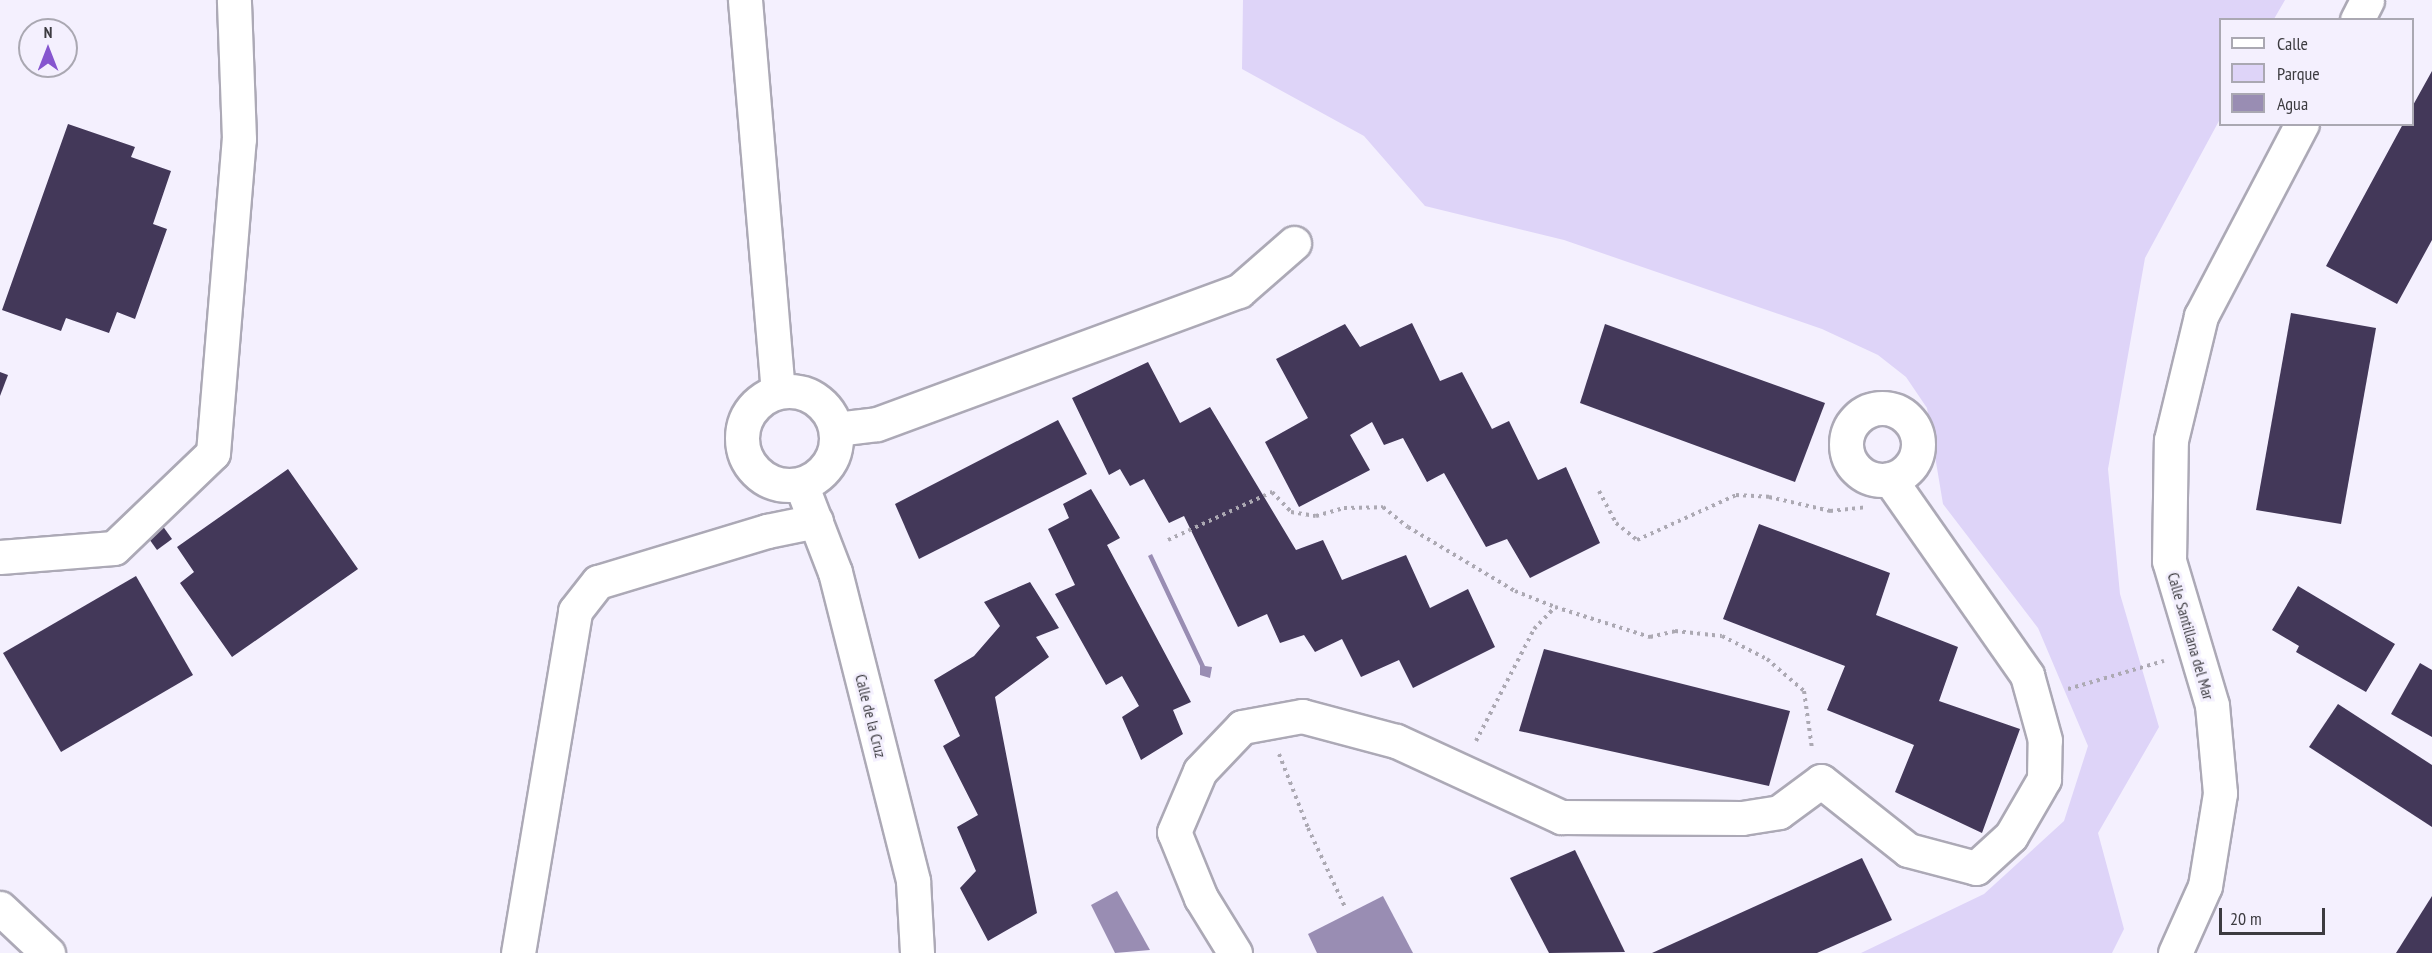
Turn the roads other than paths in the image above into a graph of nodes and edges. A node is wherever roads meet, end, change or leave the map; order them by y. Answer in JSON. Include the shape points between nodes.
{"nodes":[{"id":1,"x":234,"y":0,"type":"edge"},
{"id":2,"x":745,"y":0,"type":"edge"},
{"id":3,"x":2367,"y":0,"type":"edge"},
{"id":4,"x":2358,"y":18,"type":"edge"},
{"id":5,"x":2301,"y":126,"type":"edge"},
{"id":6,"x":1294,"y":243,"type":"dead end"},
{"id":7,"x":778,"y":392,"type":"junction"},
{"id":8,"x":836,"y":429,"type":"junction"},
{"id":9,"x":801,"y":484,"type":"junction"},
{"id":10,"x":1898,"y":490,"type":"road end"},
{"id":11,"x":816,"y":521,"type":"junction"},
{"id":12,"x":0,"y":557,"type":"edge"},
{"id":13,"x":0,"y":908,"type":"edge"},
{"id":14,"x":48,"y":953,"type":"edge"},
{"id":15,"x":518,"y":953,"type":"edge"},
{"id":16,"x":917,"y":953,"type":"edge"},
{"id":17,"x":1235,"y":953,"type":"edge"},
{"id":18,"x":2175,"y":953,"type":"edge"}],
"edges":[{"from":1,"to":12,"type":"street","via":[[239,139],[213,453],[114,548]]},
{"from":2,"to":7,"type":"street"},
{"from":3,"to":4,"type":"street"},
{"from":5,"to":18,"type":"street","name":"Calle Santillana del Mar","via":[[2201,316],[2171,440],[2169,561],[2212,705],[2220,793],[2205,886]]},
{"from":6,"to":8,"type":"street","via":[[1239,291],[877,424]]},
{"from":7,"to":8,"type":"street","via":[[808,394],[821,402]]},
{"from":7,"to":9,"type":"street","via":[[764,398],[749,414],[742,435],[743,450],[749,464],[772,482]]},
{"from":8,"to":9,"type":"street","via":[[837,443],[825,469]]},
{"from":9,"to":11,"type":"street","name":"Calle de la Cruz"},
{"from":10,"to":17,"type":"street","via":[[2027,675],[2045,740],[2044,779],[2011,836],[1976,868],[1908,850],[1821,781],[1779,812],[1742,818],[1561,817],[1396,741],[1302,716],[1242,727],[1200,771],[1174,832],[1201,898]]},
{"from":11,"to":15,"type":"street","via":[[767,531],[598,582],[575,611]]},
{"from":11,"to":16,"type":"street","name":"Calle de la Cruz","via":[[835,572],[913,881]]},
{"from":13,"to":14,"type":"street"}]}
